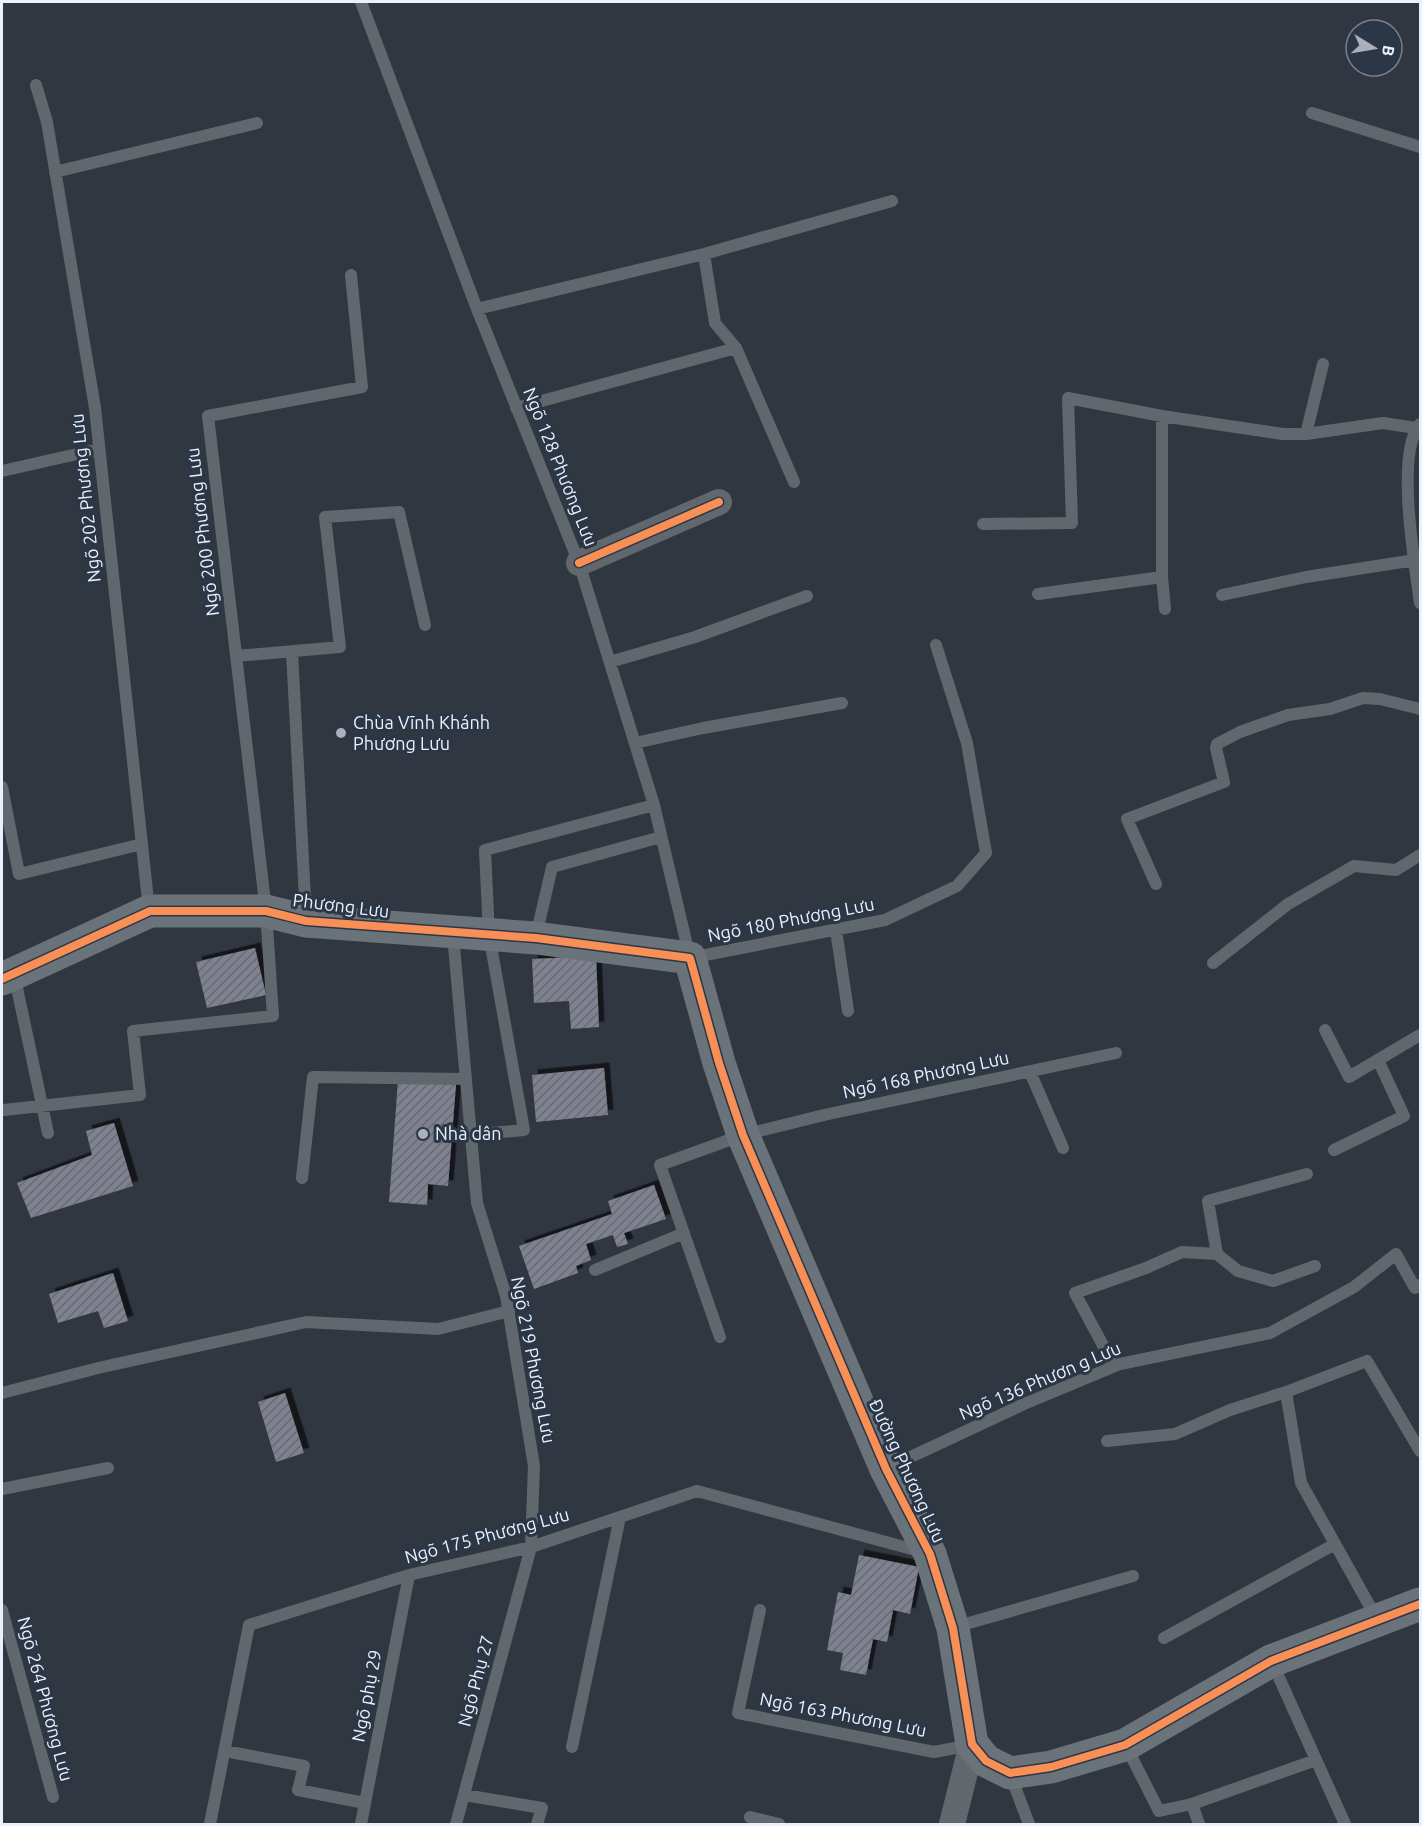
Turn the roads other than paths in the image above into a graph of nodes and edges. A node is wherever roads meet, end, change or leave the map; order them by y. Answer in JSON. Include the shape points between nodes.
{"nodes":[{"id":1,"x":361,"y":2,"type":"edge"},
{"id":2,"x":36,"y":85,"type":"dead end"},
{"id":3,"x":1312,"y":113,"type":"dead end"},
{"id":4,"x":257,"y":123,"type":"dead end"},
{"id":5,"x":1420,"y":147,"type":"edge"},
{"id":6,"x":56,"y":172,"type":"junction"},
{"id":7,"x":892,"y":201,"type":"dead end"},
{"id":8,"x":704,"y":254,"type":"junction"},
{"id":9,"x":351,"y":275,"type":"dead end"},
{"id":10,"x":477,"y":309,"type":"junction"},
{"id":11,"x":736,"y":348,"type":"junction"},
{"id":12,"x":1323,"y":364,"type":"dead end"},
{"id":13,"x":516,"y":408,"type":"junction"},
{"id":14,"x":1162,"y":416,"type":"junction"},
{"id":15,"x":1418,"y":425,"type":"edge"},
{"id":16,"x":1306,"y":435,"type":"junction"},
{"id":17,"x":99,"y":449,"type":"junction"},
{"id":18,"x":2,"y":471,"type":"edge"},
{"id":19,"x":794,"y":482,"type":"dead end"},
{"id":20,"x":719,"y":502,"type":"dead end"},
{"id":21,"x":982,"y":524,"type":"dead end"},
{"id":22,"x":1414,"y":560,"type":"junction"},
{"id":23,"x":579,"y":563,"type":"junction"},
{"id":24,"x":1162,"y":576,"type":"junction"},
{"id":25,"x":1038,"y":594,"type":"dead end"},
{"id":26,"x":1222,"y":595,"type":"dead end"},
{"id":27,"x":807,"y":596,"type":"dead end"},
{"id":28,"x":1420,"y":603,"type":"edge"},
{"id":29,"x":1165,"y":609,"type":"dead end"},
{"id":30,"x":425,"y":626,"type":"dead end"},
{"id":31,"x":936,"y":645,"type":"dead end"},
{"id":32,"x":292,"y":652,"type":"junction"},
{"id":33,"x":236,"y":656,"type":"junction"},
{"id":34,"x":610,"y":662,"type":"junction"},
{"id":35,"x":842,"y":703,"type":"dead end"},
{"id":36,"x":1420,"y":709,"type":"edge"},
{"id":37,"x":635,"y":743,"type":"junction"},
{"id":38,"x":2,"y":787,"type":"edge"},
{"id":39,"x":654,"y":805,"type":"junction"},
{"id":40,"x":661,"y":837,"type":"junction"},
{"id":41,"x":142,"y":844,"type":"junction"},
{"id":42,"x":1420,"y":855,"type":"edge"},
{"id":43,"x":1156,"y":884,"type":"dead end"},
{"id":44,"x":150,"y":911,"type":"junction"},
{"id":45,"x":266,"y":911,"type":"junction"},
{"id":46,"x":306,"y":921,"type":"junction"},
{"id":47,"x":836,"y":930,"type":"junction"},
{"id":48,"x":453,"y":933,"type":"junction"},
{"id":49,"x":489,"y":935,"type":"junction"},
{"id":50,"x":536,"y":938,"type":"junction"},
{"id":51,"x":690,"y":958,"type":"junction"},
{"id":52,"x":1213,"y":963,"type":"dead end"},
{"id":53,"x":8,"y":976,"type":"edge"},
{"id":54,"x":848,"y":1011,"type":"dead end"},
{"id":55,"x":1325,"y":1030,"type":"dead end"},
{"id":56,"x":1420,"y":1035,"type":"edge"},
{"id":57,"x":1116,"y":1053,"type":"dead end"},
{"id":58,"x":1378,"y":1060,"type":"junction"},
{"id":59,"x":1030,"y":1072,"type":"junction"},
{"id":60,"x":465,"y":1079,"type":"junction"},
{"id":61,"x":43,"y":1106,"type":"junction"},
{"id":62,"x":4,"y":1110,"type":"dead end"},
{"id":63,"x":48,"y":1133,"type":"dead end"},
{"id":64,"x":470,"y":1135,"type":"junction"},
{"id":65,"x":743,"y":1135,"type":"junction"},
{"id":66,"x":1063,"y":1148,"type":"dead end"},
{"id":67,"x":1334,"y":1150,"type":"dead end"},
{"id":68,"x":1306,"y":1174,"type":"dead end"},
{"id":69,"x":302,"y":1178,"type":"dead end"},
{"id":70,"x":684,"y":1233,"type":"junction"},
{"id":71,"x":1217,"y":1254,"type":"junction"},
{"id":72,"x":1315,"y":1266,"type":"dead end"},
{"id":73,"x":595,"y":1270,"type":"dead end"},
{"id":74,"x":1420,"y":1285,"type":"edge"},
{"id":75,"x":509,"y":1311,"type":"junction"},
{"id":76,"x":720,"y":1337,"type":"dead end"},
{"id":77,"x":1114,"y":1366,"type":"junction"},
{"id":78,"x":1286,"y":1392,"type":"junction"},
{"id":79,"x":2,"y":1393,"type":"edge"},
{"id":80,"x":1107,"y":1441,"type":"dead end"},
{"id":81,"x":1420,"y":1451,"type":"edge"},
{"id":82,"x":108,"y":1468,"type":"dead end"},
{"id":83,"x":886,"y":1469,"type":"junction"},
{"id":84,"x":2,"y":1489,"type":"edge"},
{"id":85,"x":620,"y":1517,"type":"junction"},
{"id":86,"x":1335,"y":1544,"type":"junction"},
{"id":87,"x":531,"y":1547,"type":"junction"},
{"id":88,"x":930,"y":1554,"type":"junction"},
{"id":89,"x":409,"y":1575,"type":"junction"},
{"id":90,"x":1133,"y":1576,"type":"dead end"},
{"id":91,"x":1420,"y":1605,"type":"edge"},
{"id":92,"x":2,"y":1610,"type":"edge"},
{"id":93,"x":760,"y":1610,"type":"dead end"},
{"id":94,"x":1378,"y":1620,"type":"junction"},
{"id":95,"x":953,"y":1628,"type":"junction"},
{"id":96,"x":1164,"y":1638,"type":"dead end"},
{"id":97,"x":6,"y":1645,"type":"edge"},
{"id":98,"x":1271,"y":1661,"type":"junction"},
{"id":99,"x":972,"y":1744,"type":"junction"},
{"id":100,"x":1125,"y":1745,"type":"junction"},
{"id":101,"x":572,"y":1747,"type":"dead end"},
{"id":102,"x":225,"y":1751,"type":"junction"},
{"id":103,"x":1316,"y":1760,"type":"junction"},
{"id":104,"x":1010,"y":1773,"type":"junction"},
{"id":105,"x":464,"y":1795,"type":"junction"},
{"id":106,"x":53,"y":1797,"type":"dead end"},
{"id":107,"x":365,"y":1803,"type":"junction"},
{"id":108,"x":1192,"y":1804,"type":"junction"},
{"id":109,"x":750,"y":1817,"type":"dead end"},
{"id":110,"x":210,"y":1824,"type":"edge"},
{"id":111,"x":361,"y":1824,"type":"edge"},
{"id":112,"x":456,"y":1824,"type":"edge"},
{"id":113,"x":537,"y":1824,"type":"edge"},
{"id":114,"x":778,"y":1824,"type":"edge"},
{"id":115,"x":952,"y":1824,"type":"edge"},
{"id":116,"x":1029,"y":1824,"type":"edge"},
{"id":117,"x":1199,"y":1824,"type":"edge"},
{"id":118,"x":1345,"y":1824,"type":"edge"}],
"edges":[{"from":1,"to":10,"type":"lane","name":"Ngõ 128 Phương Lưu"},
{"from":2,"to":6,"type":"lane","name":"Ngõ 202 Phương Lưu"},
{"from":3,"to":5,"type":"lane"},
{"from":4,"to":6,"type":"lane"},
{"from":6,"to":17,"type":"lane","name":"Ngõ 202 Phương Lưu"},
{"from":7,"to":8,"type":"lane"},
{"from":8,"to":10,"type":"lane"},
{"from":8,"to":11,"type":"lane","via":[[715,323]]},
{"from":9,"to":33,"type":"lane","name":"Ngõ 200 Phương Lưu","via":[[362,387],[208,416]]},
{"from":10,"to":13,"type":"lane","name":"Ngõ 128 Phương Lưu"},
{"from":11,"to":13,"type":"lane"},
{"from":11,"to":19,"type":"lane"},
{"from":12,"to":16,"type":"lane"},
{"from":13,"to":23,"type":"lane","name":"Ngõ 128 Phương Lưu"},
{"from":14,"to":16,"type":"lane"},
{"from":14,"to":21,"type":"lane","via":[[1068,398],[1072,523]]},
{"from":14,"to":24,"type":"lane"},
{"from":15,"to":16,"type":"lane","via":[[1383,423]]},
{"from":15,"to":22,"type":"lane","via":[[1409,450],[1407,475]]},
{"from":17,"to":18,"type":"lane"},
{"from":17,"to":41,"type":"lane","name":"Ngõ 202 Phương Lưu"},
{"from":20,"to":23,"type":"street"},
{"from":22,"to":26,"type":"lane"},
{"from":22,"to":28,"type":"lane"},
{"from":23,"to":34,"type":"lane","name":"Ngõ 128 Phương Lưu"},
{"from":24,"to":25,"type":"lane"},
{"from":24,"to":29,"type":"lane"},
{"from":27,"to":34,"type":"lane","via":[[695,637]]},
{"from":30,"to":32,"type":"lane","via":[[399,512],[325,517],[340,647]]},
{"from":31,"to":47,"type":"lane","name":"Ngõ 180 Phương Lưu","via":[[968,743],[986,854],[957,886],[885,920]]},
{"from":32,"to":33,"type":"lane"},
{"from":32,"to":46,"type":"lane"},
{"from":33,"to":45,"type":"lane","name":"Ngõ 200 Phương Lưu"},
{"from":34,"to":37,"type":"lane","name":"Ngõ 128 Phương Lưu"},
{"from":35,"to":37,"type":"lane"},
{"from":36,"to":43,"type":"lane","via":[[1364,698],[1330,709],[1288,715],[1217,744],[1224,782],[1127,819]]},
{"from":37,"to":39,"type":"lane","name":"Ngõ 128 Phương Lưu"},
{"from":38,"to":41,"type":"lane","via":[[19,874]]},
{"from":39,"to":40,"type":"lane","name":"Ngõ 128 Phương Lưu"},
{"from":39,"to":49,"type":"lane","via":[[485,850]]},
{"from":40,"to":50,"type":"lane","via":[[552,867]]},
{"from":40,"to":51,"type":"lane","name":"Ngõ 128 Phương Lưu"},
{"from":41,"to":44,"type":"lane","name":"Ngõ 202 Phương Lưu"},
{"from":42,"to":52,"type":"lane","via":[[1396,870],[1354,866],[1288,904]]},
{"from":44,"to":45,"type":"street","name":"Phương Lưu"},
{"from":44,"to":53,"type":"street","name":"Phương Lưu"},
{"from":45,"to":46,"type":"street","name":"Phương Lưu"},
{"from":45,"to":61,"type":"lane","name":"Ngõ 200 Phương Lưu","via":[[273,1016],[133,1031],[140,1095]]},
{"from":46,"to":48,"type":"street","name":"Phương Lưu"},
{"from":47,"to":51,"type":"lane","name":"Ngõ 180 Phương Lưu"},
{"from":47,"to":54,"type":"lane"},
{"from":48,"to":49,"type":"street","name":"Phương Lưu"},
{"from":48,"to":60,"type":"lane","name":"Ngõ 219 Phương Lưu"},
{"from":49,"to":50,"type":"street","name":"Phương Lưu"},
{"from":49,"to":64,"type":"lane","via":[[524,1130]]},
{"from":50,"to":51,"type":"street","name":"Phương Lưu"},
{"from":51,"to":65,"type":"street","name":"Đường Phương Lưu"},
{"from":53,"to":61,"type":"lane"},
{"from":55,"to":58,"type":"lane","via":[[1349,1077]]},
{"from":56,"to":58,"type":"lane"},
{"from":57,"to":59,"type":"lane","name":"Ngõ 168 Phương Lưu"},
{"from":58,"to":67,"type":"lane","via":[[1404,1116]]},
{"from":59,"to":65,"type":"lane","name":"Ngõ 168 Phương Lưu"},
{"from":59,"to":66,"type":"lane"},
{"from":60,"to":64,"type":"lane","name":"Ngõ 219 Phương Lưu"},
{"from":60,"to":69,"type":"lane","via":[[313,1077]]},
{"from":61,"to":62,"type":"lane"},
{"from":61,"to":63,"type":"lane"},
{"from":64,"to":75,"type":"lane","name":"Ngõ 219 Phương Lưu","via":[[477,1203]]},
{"from":65,"to":70,"type":"lane","name":"Ngõ 168 Phương Lưu","via":[[660,1166]]},
{"from":65,"to":83,"type":"street","name":"Đường Phương Lưu"},
{"from":68,"to":71,"type":"lane","via":[[1208,1201]]},
{"from":70,"to":73,"type":"lane"},
{"from":70,"to":76,"type":"lane"},
{"from":71,"to":72,"type":"lane","via":[[1239,1271],[1273,1281]]},
{"from":71,"to":77,"type":"lane","via":[[1182,1252],[1075,1293]]},
{"from":74,"to":77,"type":"lane","name":"Ngõ 136 Phươn g Lưu","via":[[1415,1288],[1396,1254],[1354,1287],[1270,1333]]},
{"from":75,"to":79,"type":"lane","via":[[438,1329],[306,1322]]},
{"from":75,"to":87,"type":"lane","name":"Ngõ 219 Phương Lưu","via":[[534,1466]]},
{"from":77,"to":83,"type":"lane","name":"Ngõ 136 Phươn g Lưu"},
{"from":78,"to":80,"type":"lane","via":[[1175,1434]]},
{"from":78,"to":81,"type":"lane","via":[[1367,1361]]},
{"from":78,"to":86,"type":"lane","via":[[1301,1483]]},
{"from":82,"to":84,"type":"lane"},
{"from":83,"to":88,"type":"street","name":"Đường Phương Lưu"},
{"from":85,"to":87,"type":"lane","name":"Ngõ 175 Phương Lưu"},
{"from":85,"to":88,"type":"lane","name":"Ngõ 175 Phương Lưu","via":[[697,1491]]},
{"from":85,"to":101,"type":"lane"},
{"from":86,"to":94,"type":"lane"},
{"from":86,"to":96,"type":"lane"},
{"from":87,"to":89,"type":"lane","name":"Ngõ 175 Phương Lưu"},
{"from":87,"to":105,"type":"lane","name":"Ngõ Phụ 27"},
{"from":88,"to":95,"type":"street","name":"Đường Phương Lưu"},
{"from":89,"to":102,"type":"lane","name":"Ngõ 175 Phương Lưu","via":[[249,1625]]},
{"from":89,"to":107,"type":"lane","name":"Ngõ phụ 29"},
{"from":90,"to":95,"type":"lane"},
{"from":91,"to":94,"type":"street"},
{"from":92,"to":97,"type":"lane","name":"Ngõ 264 Phương Lưu"},
{"from":93,"to":99,"type":"lane","name":"Ngõ 163 Phương Lưu","via":[[738,1713],[934,1752]]},
{"from":94,"to":98,"type":"street"},
{"from":95,"to":99,"type":"street","name":"Đường Phương Lưu"},
{"from":97,"to":106,"type":"lane","name":"Ngõ 264 Phương Lưu"},
{"from":98,"to":100,"type":"street"},
{"from":98,"to":103,"type":"lane"},
{"from":99,"to":104,"type":"street","via":[[987,1761]]},
{"from":99,"to":115,"type":"street"},
{"from":100,"to":104,"type":"street","via":[[1051,1767]]},
{"from":100,"to":108,"type":"lane","via":[[1159,1811]]},
{"from":102,"to":107,"type":"lane","via":[[304,1766],[298,1790]]},
{"from":102,"to":110,"type":"lane","name":"Ngõ 175 Phương Lưu"},
{"from":103,"to":108,"type":"lane"},
{"from":103,"to":118,"type":"lane"},
{"from":104,"to":116,"type":"lane"},
{"from":105,"to":112,"type":"lane","name":"Ngõ Phụ 27"},
{"from":105,"to":113,"type":"lane","via":[[542,1808]]},
{"from":107,"to":111,"type":"lane","name":"Ngõ phụ 29"},
{"from":108,"to":117,"type":"lane"},
{"from":109,"to":114,"type":"lane"}]}
